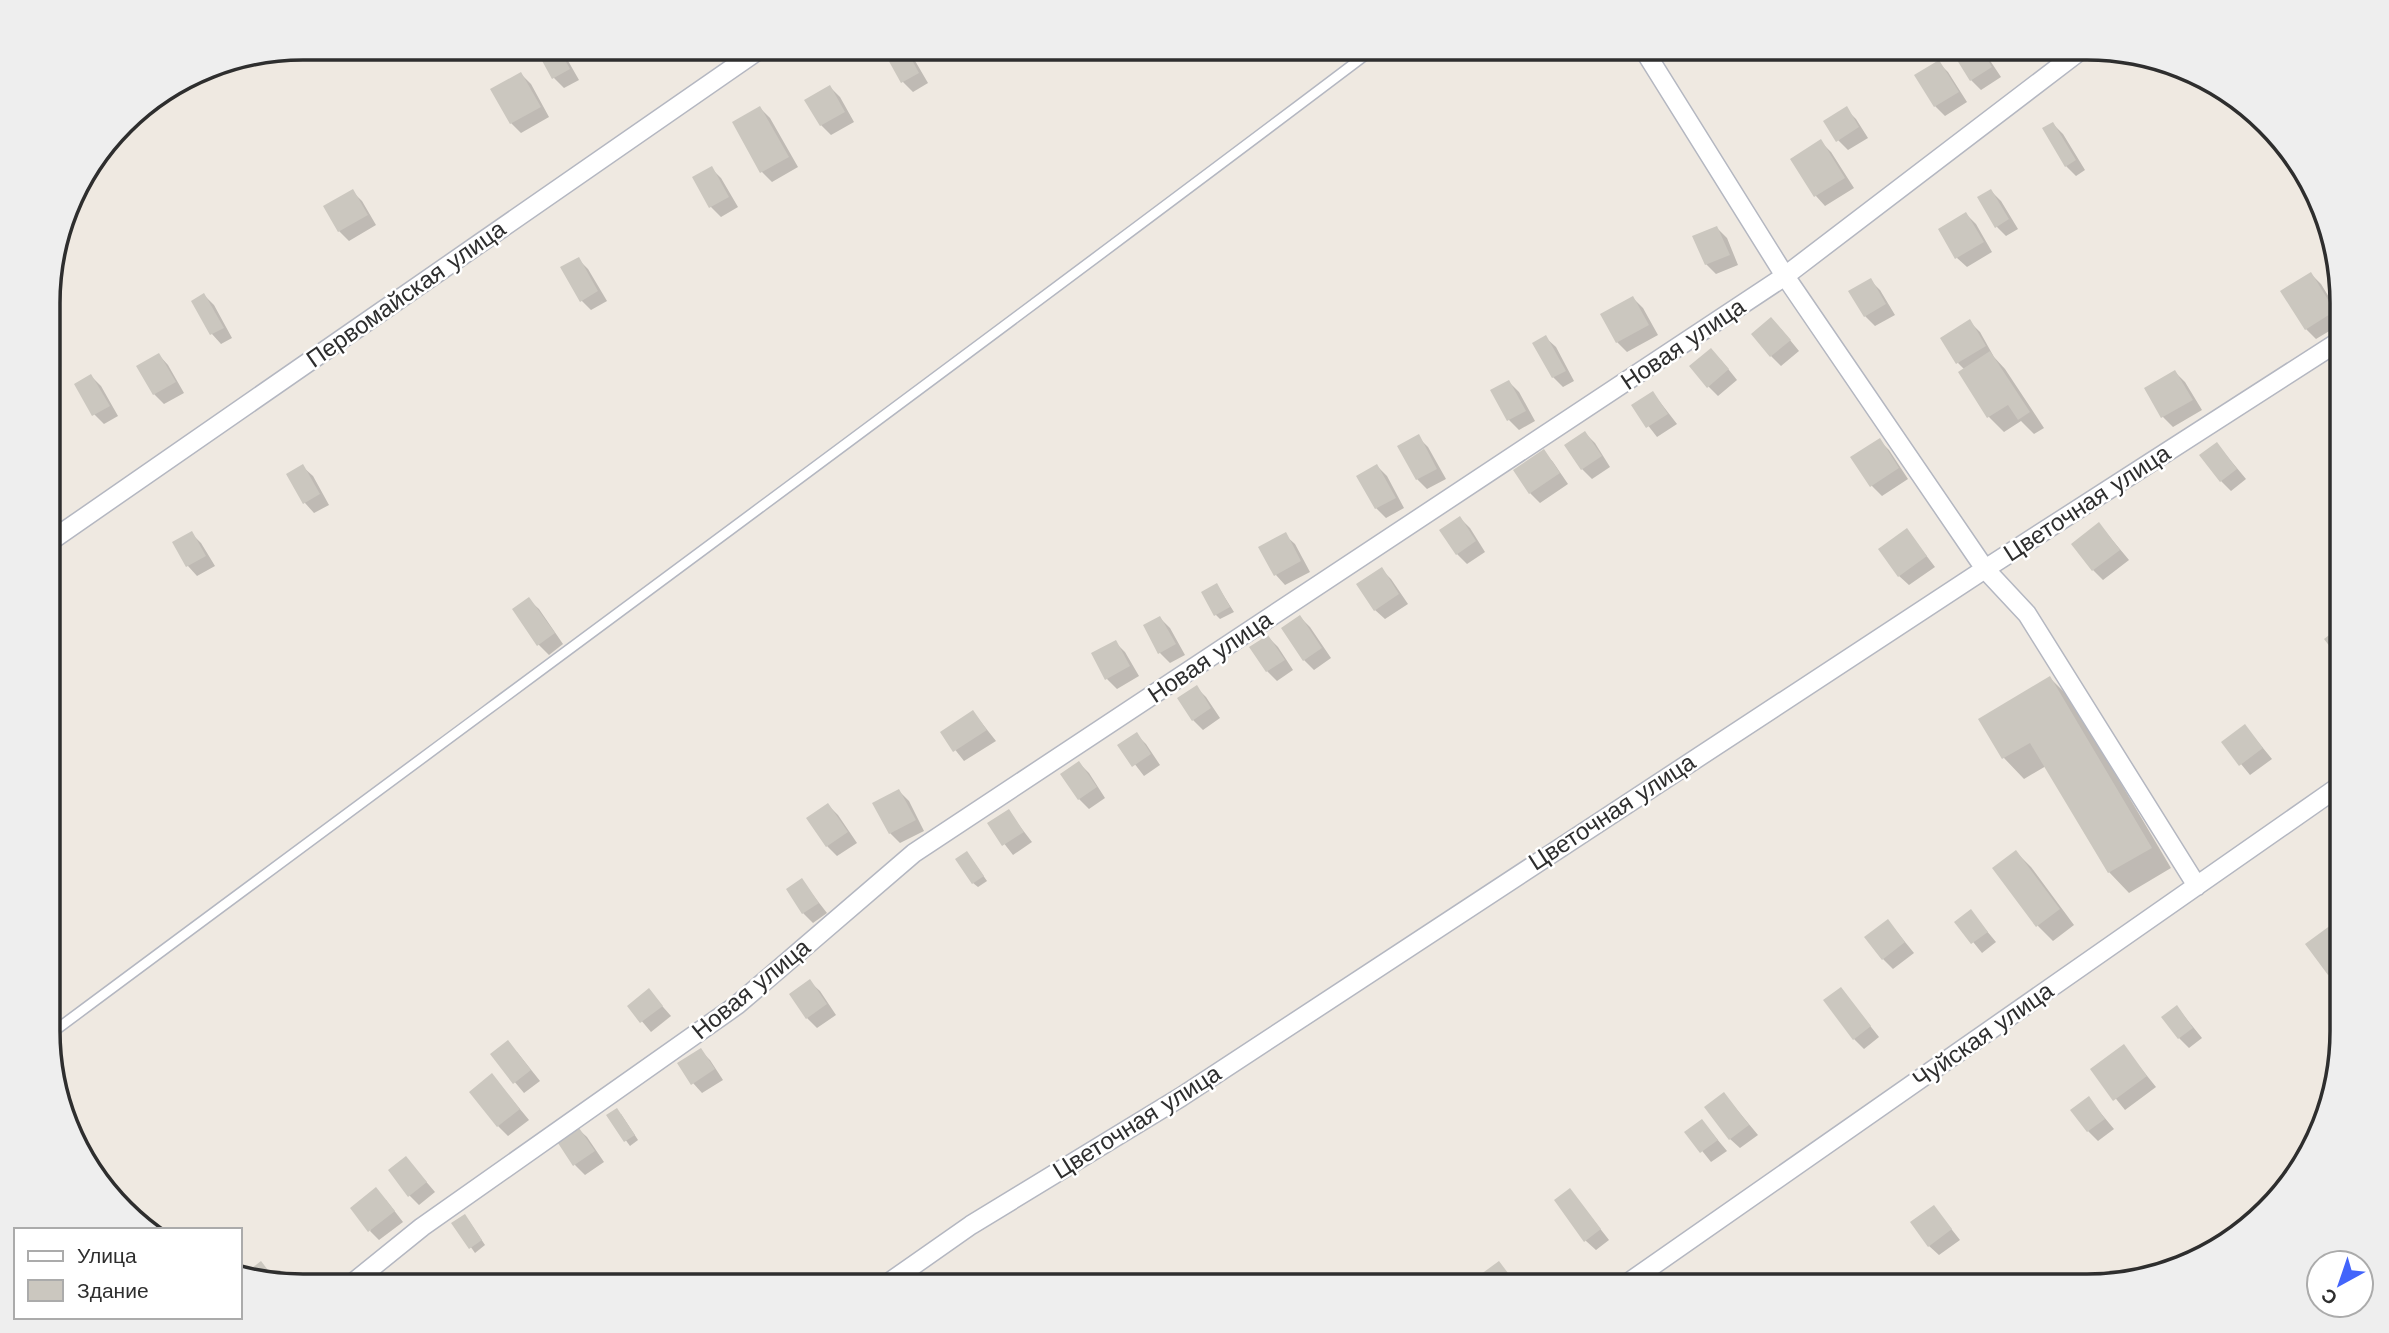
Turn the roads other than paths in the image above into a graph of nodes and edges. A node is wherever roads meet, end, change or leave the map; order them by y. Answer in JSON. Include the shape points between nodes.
{"nodes":[{"id":1,"x":744,"y":60,"type":"edge"},
{"id":2,"x":1359,"y":60,"type":"edge"},
{"id":3,"x":1650,"y":60,"type":"edge"},
{"id":4,"x":2068,"y":60,"type":"edge"},
{"id":5,"x":1786,"y":276,"type":"junction"},
{"id":6,"x":2329,"y":348,"type":"edge"},
{"id":7,"x":60,"y":534,"type":"edge"},
{"id":8,"x":1984,"y":569,"type":"junction"},
{"id":9,"x":2329,"y":793,"type":"edge"},
{"id":10,"x":2197,"y":886,"type":"junction"},
{"id":11,"x":60,"y":1027,"type":"edge"},
{"id":12,"x":1642,"y":1273,"type":"edge"},
{"id":13,"x":364,"y":1274,"type":"edge"},
{"id":14,"x":902,"y":1274,"type":"edge"}],
"edges":[{"from":1,"to":7,"type":"street","name":"Первомайская улица"},
{"from":2,"to":11,"type":"lane","via":[[1002,330]]},
{"from":3,"to":5,"type":"street"},
{"from":4,"to":5,"type":"street","name":"Новая улица"},
{"from":5,"to":8,"type":"street"},
{"from":5,"to":13,"type":"street","name":"Новая улица","via":[[914,853],[737,1005],[422,1227]]},
{"from":6,"to":8,"type":"street","name":"Цветочная улица"},
{"from":8,"to":10,"type":"street","via":[[2026,614]]},
{"from":8,"to":14,"type":"street","name":"Цветочная улица","via":[[1181,1097],[971,1225]]},
{"from":9,"to":10,"type":"street","name":"Чуйская улица"},
{"from":10,"to":12,"type":"street","name":"Чуйская улица"}]}
